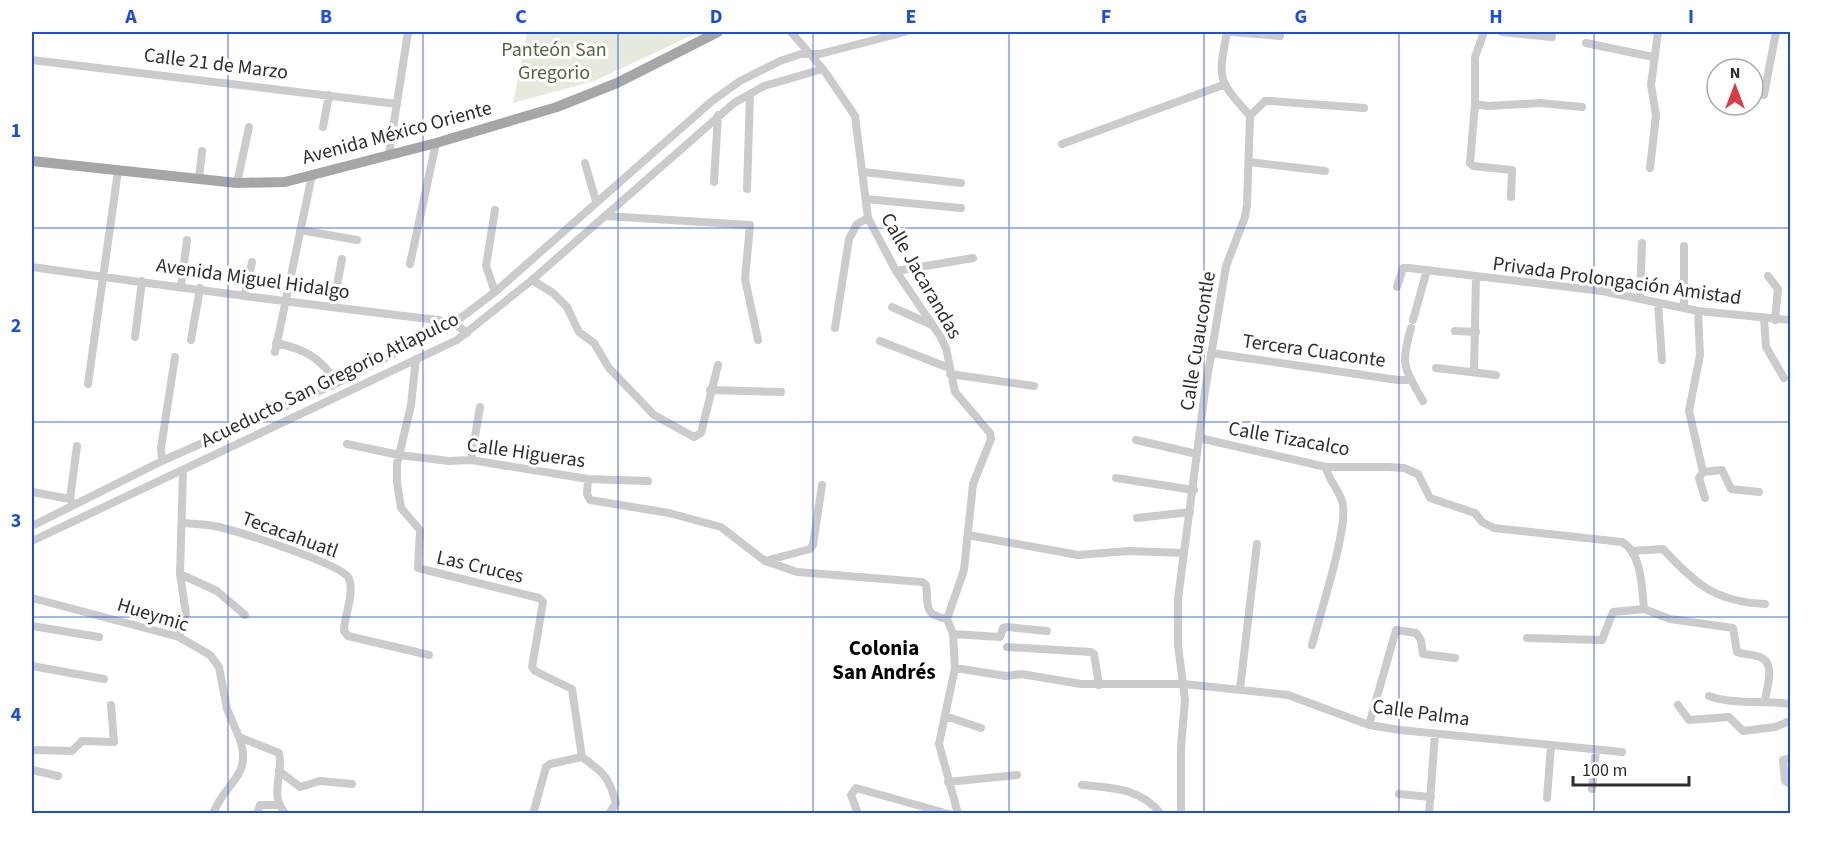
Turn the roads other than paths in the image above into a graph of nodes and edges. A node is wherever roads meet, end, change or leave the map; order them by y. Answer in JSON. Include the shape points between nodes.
{"nodes":[{"id":1,"x":408,"y":32,"type":"edge"},
{"id":2,"x":718,"y":32,"type":"edge"},
{"id":3,"x":791,"y":32,"type":"edge"},
{"id":4,"x":905,"y":32,"type":"edge"},
{"id":5,"x":1229,"y":32,"type":"edge"},
{"id":6,"x":1484,"y":32,"type":"edge"},
{"id":7,"x":1502,"y":32,"type":"edge"},
{"id":8,"x":1658,"y":32,"type":"edge"},
{"id":9,"x":1776,"y":32,"type":"edge"},
{"id":10,"x":1280,"y":36,"type":"dead end"},
{"id":11,"x":1552,"y":37,"type":"dead end"},
{"id":12,"x":1586,"y":43,"type":"dead end"},
{"id":13,"x":809,"y":54,"type":"junction"},
{"id":14,"x":1653,"y":57,"type":"junction"},
{"id":15,"x":32,"y":60,"type":"edge"},
{"id":16,"x":823,"y":69,"type":"junction"},
{"id":17,"x":1223,"y":85,"type":"junction"},
{"id":18,"x":1765,"y":90,"type":"edge"},
{"id":19,"x":750,"y":93,"type":"junction"},
{"id":20,"x":329,"y":95,"type":"junction"},
{"id":21,"x":397,"y":104,"type":"junction"},
{"id":22,"x":1475,"y":104,"type":"junction"},
{"id":23,"x":1582,"y":107,"type":"dead end"},
{"id":24,"x":1364,"y":108,"type":"dead end"},
{"id":25,"x":718,"y":116,"type":"junction"},
{"id":26,"x":1250,"y":116,"type":"junction"},
{"id":27,"x":249,"y":127,"type":"dead end"},
{"id":28,"x":323,"y":127,"type":"dead end"},
{"id":29,"x":436,"y":143,"type":"junction"},
{"id":30,"x":1062,"y":144,"type":"dead end"},
{"id":31,"x":202,"y":151,"type":"dead end"},
{"id":32,"x":389,"y":154,"type":"junction"},
{"id":33,"x":32,"y":161,"type":"edge"},
{"id":34,"x":1249,"y":162,"type":"junction"},
{"id":35,"x":585,"y":163,"type":"dead end"},
{"id":36,"x":1650,"y":168,"type":"dead end"},
{"id":37,"x":118,"y":171,"type":"junction"},
{"id":38,"x":1325,"y":171,"type":"dead end"},
{"id":39,"x":863,"y":172,"type":"junction"},
{"id":40,"x":312,"y":174,"type":"junction"},
{"id":41,"x":199,"y":180,"type":"junction"},
{"id":42,"x":714,"y":182,"type":"dead end"},
{"id":43,"x":237,"y":183,"type":"junction"},
{"id":44,"x":961,"y":183,"type":"dead end"},
{"id":45,"x":747,"y":189,"type":"dead end"},
{"id":46,"x":1511,"y":197,"type":"dead end"},
{"id":47,"x":866,"y":200,"type":"junction"},
{"id":48,"x":596,"y":201,"type":"junction"},
{"id":49,"x":961,"y":208,"type":"dead end"},
{"id":50,"x":495,"y":210,"type":"dead end"},
{"id":51,"x":606,"y":216,"type":"junction"},
{"id":52,"x":868,"y":218,"type":"junction"},
{"id":53,"x":300,"y":230,"type":"junction"},
{"id":54,"x":187,"y":240,"type":"dead end"},
{"id":55,"x":357,"y":240,"type":"dead end"},
{"id":56,"x":1642,"y":243,"type":"dead end"},
{"id":57,"x":1684,"y":246,"type":"dead end"},
{"id":58,"x":973,"y":258,"type":"dead end"},
{"id":59,"x":342,"y":260,"type":"dead end"},
{"id":60,"x":252,"y":262,"type":"dead end"},
{"id":61,"x":410,"y":264,"type":"dead end"},
{"id":62,"x":32,"y":267,"type":"edge"},
{"id":63,"x":1427,"y":270,"type":"junction"},
{"id":64,"x":896,"y":271,"type":"junction"},
{"id":65,"x":1768,"y":276,"type":"dead end"},
{"id":66,"x":103,"y":277,"type":"junction"},
{"id":67,"x":1476,"y":277,"type":"junction"},
{"id":68,"x":532,"y":280,"type":"junction"},
{"id":69,"x":142,"y":281,"type":"junction"},
{"id":70,"x":181,"y":286,"type":"junction"},
{"id":71,"x":1397,"y":287,"type":"dead end"},
{"id":72,"x":200,"y":288,"type":"junction"},
{"id":73,"x":495,"y":292,"type":"junction"},
{"id":74,"x":245,"y":294,"type":"junction"},
{"id":75,"x":1640,"y":299,"type":"junction"},
{"id":76,"x":285,"y":301,"type":"junction"},
{"id":77,"x":1658,"y":303,"type":"junction"},
{"id":78,"x":333,"y":307,"type":"junction"},
{"id":79,"x":891,"y":307,"type":"dead end"},
{"id":80,"x":1684,"y":308,"type":"junction"},
{"id":81,"x":1698,"y":311,"type":"junction"},
{"id":82,"x":1764,"y":319,"type":"junction"},
{"id":83,"x":1775,"y":320,"type":"junction"},
{"id":84,"x":1791,"y":320,"type":"edge"},
{"id":85,"x":454,"y":323,"type":"junction"},
{"id":86,"x":934,"y":326,"type":"junction"},
{"id":87,"x":835,"y":328,"type":"dead end"},
{"id":88,"x":1455,"y":331,"type":"dead end"},
{"id":89,"x":1476,"y":332,"type":"junction"},
{"id":90,"x":467,"y":333,"type":"junction"},
{"id":91,"x":135,"y":337,"type":"dead end"},
{"id":92,"x":191,"y":340,"type":"dead end"},
{"id":93,"x":758,"y":340,"type":"dead end"},
{"id":94,"x":880,"y":341,"type":"dead end"},
{"id":95,"x":1211,"y":353,"type":"junction"},
{"id":96,"x":175,"y":357,"type":"dead end"},
{"id":97,"x":416,"y":359,"type":"junction"},
{"id":98,"x":1662,"y":360,"type":"dead end"},
{"id":99,"x":718,"y":365,"type":"dead end"},
{"id":100,"x":1436,"y":368,"type":"dead end"},
{"id":101,"x":950,"y":371,"type":"junction"},
{"id":102,"x":1474,"y":372,"type":"junction"},
{"id":103,"x":1496,"y":375,"type":"dead end"},
{"id":104,"x":1784,"y":378,"type":"dead end"},
{"id":105,"x":1411,"y":380,"type":"junction"},
{"id":106,"x":337,"y":383,"type":"junction"},
{"id":107,"x":88,"y":384,"type":"dead end"},
{"id":108,"x":1034,"y":386,"type":"dead end"},
{"id":109,"x":710,"y":390,"type":"junction"},
{"id":110,"x":781,"y":392,"type":"dead end"},
{"id":111,"x":1423,"y":400,"type":"dead end"},
{"id":112,"x":480,"y":407,"type":"dead end"},
{"id":113,"x":1199,"y":438,"type":"junction"},
{"id":114,"x":1136,"y":440,"type":"dead end"},
{"id":115,"x":347,"y":444,"type":"dead end"},
{"id":116,"x":77,"y":446,"type":"dead end"},
{"id":117,"x":1197,"y":454,"type":"junction"},
{"id":118,"x":399,"y":455,"type":"junction"},
{"id":119,"x":471,"y":460,"type":"junction"},
{"id":120,"x":162,"y":461,"type":"junction"},
{"id":121,"x":1326,"y":467,"type":"junction"},
{"id":122,"x":183,"y":471,"type":"junction"},
{"id":123,"x":1703,"y":472,"type":"junction"},
{"id":124,"x":1116,"y":478,"type":"dead end"},
{"id":125,"x":588,"y":479,"type":"junction"},
{"id":126,"x":648,"y":481,"type":"dead end"},
{"id":127,"x":822,"y":485,"type":"dead end"},
{"id":128,"x":1194,"y":490,"type":"junction"},
{"id":129,"x":32,"y":492,"type":"edge"},
{"id":130,"x":1759,"y":492,"type":"dead end"},
{"id":131,"x":1705,"y":498,"type":"dead end"},
{"id":132,"x":72,"y":502,"type":"junction"},
{"id":133,"x":1190,"y":512,"type":"junction"},
{"id":134,"x":1137,"y":518,"type":"dead end"},
{"id":135,"x":182,"y":523,"type":"junction"},
{"id":136,"x":32,"y":526,"type":"edge"},
{"id":137,"x":968,"y":535,"type":"junction"},
{"id":138,"x":32,"y":541,"type":"edge"},
{"id":139,"x":1257,"y":544,"type":"dead end"},
{"id":140,"x":1632,"y":551,"type":"junction"},
{"id":141,"x":1184,"y":554,"type":"junction"},
{"id":142,"x":765,"y":561,"type":"junction"},
{"id":143,"x":180,"y":574,"type":"junction"},
{"id":144,"x":32,"y":598,"type":"edge"},
{"id":145,"x":1765,"y":604,"type":"dead end"},
{"id":146,"x":1644,"y":609,"type":"junction"},
{"id":147,"x":245,"y":615,"type":"dead end"},
{"id":148,"x":947,"y":619,"type":"junction"},
{"id":149,"x":32,"y":626,"type":"edge"},
{"id":150,"x":1047,"y":631,"type":"dead end"},
{"id":151,"x":953,"y":634,"type":"junction"},
{"id":152,"x":179,"y":636,"type":"junction"},
{"id":153,"x":99,"y":637,"type":"dead end"},
{"id":154,"x":1527,"y":638,"type":"dead end"},
{"id":155,"x":1312,"y":645,"type":"dead end"},
{"id":156,"x":1007,"y":647,"type":"dead end"},
{"id":157,"x":429,"y":655,"type":"dead end"},
{"id":158,"x":1455,"y":658,"type":"dead end"},
{"id":159,"x":32,"y":666,"type":"edge"},
{"id":160,"x":955,"y":668,"type":"junction"},
{"id":161,"x":104,"y":679,"type":"dead end"},
{"id":162,"x":1184,"y":684,"type":"junction"},
{"id":163,"x":1099,"y":685,"type":"junction"},
{"id":164,"x":1240,"y":689,"type":"junction"},
{"id":165,"x":1709,"y":696,"type":"dead end"},
{"id":166,"x":1765,"y":700,"type":"junction"},
{"id":167,"x":1791,"y":704,"type":"edge"},
{"id":168,"x":111,"y":705,"type":"dead end"},
{"id":169,"x":1678,"y":705,"type":"dead end"},
{"id":170,"x":945,"y":716,"type":"junction"},
{"id":171,"x":1791,"y":721,"type":"edge"},
{"id":172,"x":1369,"y":725,"type":"junction"},
{"id":173,"x":981,"y":728,"type":"dead end"},
{"id":174,"x":1435,"y":734,"type":"junction"},
{"id":175,"x":239,"y":737,"type":"junction"},
{"id":176,"x":1551,"y":746,"type":"junction"},
{"id":177,"x":32,"y":750,"type":"edge"},
{"id":178,"x":1596,"y":750,"type":"junction"},
{"id":179,"x":1622,"y":752,"type":"dead end"},
{"id":180,"x":582,"y":757,"type":"junction"},
{"id":181,"x":1791,"y":758,"type":"edge"},
{"id":182,"x":32,"y":770,"type":"edge"},
{"id":183,"x":279,"y":771,"type":"junction"},
{"id":184,"x":1017,"y":775,"type":"dead end"},
{"id":185,"x":58,"y":776,"type":"dead end"},
{"id":186,"x":948,"y":782,"type":"junction"},
{"id":187,"x":352,"y":784,"type":"dead end"},
{"id":188,"x":1791,"y":784,"type":"edge"},
{"id":189,"x":1082,"y":785,"type":"dead end"},
{"id":190,"x":1592,"y":789,"type":"dead end"},
{"id":191,"x":1399,"y":794,"type":"dead end"},
{"id":192,"x":1431,"y":797,"type":"junction"},
{"id":193,"x":1547,"y":798,"type":"dead end"},
{"id":194,"x":279,"y":805,"type":"junction"},
{"id":195,"x":213,"y":813,"type":"edge"},
{"id":196,"x":257,"y":813,"type":"edge"},
{"id":197,"x":286,"y":813,"type":"edge"},
{"id":198,"x":533,"y":813,"type":"edge"},
{"id":199,"x":609,"y":813,"type":"edge"},
{"id":200,"x":858,"y":813,"type":"edge"},
{"id":201,"x":949,"y":813,"type":"edge"},
{"id":202,"x":958,"y":813,"type":"edge"},
{"id":203,"x":1161,"y":813,"type":"edge"},
{"id":204,"x":1181,"y":813,"type":"edge"},
{"id":205,"x":1429,"y":813,"type":"edge"}],
"edges":[{"from":1,"to":21,"type":"street"},
{"from":2,"to":29,"type":"main road","name":"Avenida México Oriente","via":[[588,96]]},
{"from":3,"to":13,"type":"street","name":"Calle Jacarandas"},
{"from":4,"to":13,"type":"street","name":"Acueducto San Gregorio Atlapulco"},
{"from":5,"to":10,"type":"street"},
{"from":5,"to":17,"type":"street","via":[[1221,63]]},
{"from":6,"to":22,"type":"street","via":[[1475,57]]},
{"from":7,"to":11,"type":"street"},
{"from":8,"to":14,"type":"street"},
{"from":9,"to":18,"type":"street"},
{"from":12,"to":14,"type":"street"},
{"from":13,"to":16,"type":"street","name":"Calle Jacarandas"},
{"from":13,"to":48,"type":"street","name":"Acueducto San Gregorio Atlapulco","via":[[780,61],[725,91]]},
{"from":14,"to":36,"type":"street","via":[[1651,85],[1656,115]]},
{"from":15,"to":20,"type":"street","name":"Calle 21 de Marzo"},
{"from":16,"to":19,"type":"street","name":"Acueducto San Gregorio Atlapulco"},
{"from":16,"to":39,"type":"street","name":"Calle Jacarandas","via":[[855,116]]},
{"from":17,"to":26,"type":"street"},
{"from":17,"to":30,"type":"street"},
{"from":19,"to":25,"type":"street","name":"Acueducto San Gregorio Atlapulco"},
{"from":19,"to":45,"type":"street"},
{"from":20,"to":21,"type":"street","name":"Calle 21 de Marzo"},
{"from":20,"to":28,"type":"street"},
{"from":21,"to":32,"type":"street"},
{"from":22,"to":23,"type":"street"},
{"from":22,"to":46,"type":"street","via":[[1470,162],[1473,166],[1510,169]]},
{"from":24,"to":26,"type":"street","via":[[1265,101]]},
{"from":25,"to":42,"type":"street"},
{"from":25,"to":51,"type":"street","name":"Acueducto San Gregorio Atlapulco"},
{"from":26,"to":34,"type":"street","name":"Calle Cuaucontle"},
{"from":27,"to":43,"type":"street"},
{"from":29,"to":32,"type":"main road","name":"Avenida México Oriente"},
{"from":29,"to":61,"type":"street"},
{"from":31,"to":41,"type":"street"},
{"from":32,"to":40,"type":"main road","name":"Avenida México Oriente"},
{"from":33,"to":37,"type":"main road","name":"Avenida México Oriente"},
{"from":34,"to":38,"type":"street"},
{"from":34,"to":95,"type":"street","name":"Calle Cuaucontle","via":[[1245,217],[1226,266]]},
{"from":35,"to":48,"type":"street"},
{"from":37,"to":41,"type":"main road","name":"Avenida México Oriente"},
{"from":37,"to":66,"type":"street"},
{"from":39,"to":44,"type":"street"},
{"from":39,"to":47,"type":"street","name":"Calle Jacarandas"},
{"from":40,"to":43,"type":"main road","name":"Avenida México Oriente","via":[[272,184]]},
{"from":40,"to":53,"type":"street"},
{"from":41,"to":43,"type":"main road","name":"Avenida México Oriente"},
{"from":47,"to":49,"type":"street"},
{"from":47,"to":52,"type":"street","name":"Calle Jacarandas"},
{"from":48,"to":73,"type":"street","name":"Acueducto San Gregorio Atlapulco"},
{"from":50,"to":73,"type":"street","via":[[486,266]]},
{"from":51,"to":68,"type":"street","name":"Acueducto San Gregorio Atlapulco"},
{"from":51,"to":93,"type":"street","via":[[750,225],[745,279]]},
{"from":52,"to":64,"type":"street","name":"Calle Jacarandas"},
{"from":52,"to":87,"type":"street","via":[[857,224],[849,239]]},
{"from":53,"to":55,"type":"street"},
{"from":53,"to":76,"type":"street"},
{"from":54,"to":70,"type":"street"},
{"from":56,"to":75,"type":"street"},
{"from":57,"to":80,"type":"street"},
{"from":58,"to":64,"type":"street"},
{"from":59,"to":78,"type":"street"},
{"from":60,"to":74,"type":"street"},
{"from":62,"to":66,"type":"street","name":"Avenida Miguel Hidalgo"},
{"from":63,"to":67,"type":"street","name":"Privada Prolongación Amistad"},
{"from":63,"to":71,"type":"street","name":"Privada Prolongación Amistad","via":[[1403,268]]},
{"from":63,"to":105,"type":"street","via":[[1404,358]]},
{"from":64,"to":86,"type":"street","name":"Calle Jacarandas"},
{"from":65,"to":83,"type":"street","via":[[1778,289]]},
{"from":66,"to":69,"type":"street","name":"Avenida Miguel Hidalgo"},
{"from":66,"to":107,"type":"street"},
{"from":67,"to":75,"type":"street","name":"Privada Prolongación Amistad"},
{"from":67,"to":89,"type":"street"},
{"from":68,"to":90,"type":"street","name":"Acueducto San Gregorio Atlapulco"},
{"from":68,"to":109,"type":"street","via":[[567,307],[579,332],[594,343],[615,374],[663,421],[687,435],[698,436]]},
{"from":69,"to":70,"type":"street","name":"Avenida Miguel Hidalgo"},
{"from":69,"to":91,"type":"street"},
{"from":70,"to":72,"type":"street","name":"Avenida Miguel Hidalgo"},
{"from":72,"to":74,"type":"street","name":"Avenida Miguel Hidalgo"},
{"from":72,"to":92,"type":"street"},
{"from":73,"to":85,"type":"street","name":"Acueducto San Gregorio Atlapulco"},
{"from":74,"to":76,"type":"street","name":"Avenida Miguel Hidalgo"},
{"from":75,"to":77,"type":"street","name":"Privada Prolongación Amistad"},
{"from":76,"to":78,"type":"street","name":"Avenida Miguel Hidalgo"},
{"from":76,"to":106,"type":"street","via":[[276,347],[310,353],[325,364]]},
{"from":77,"to":80,"type":"street","name":"Privada Prolongación Amistad"},
{"from":77,"to":98,"type":"street"},
{"from":78,"to":85,"type":"street","name":"Avenida Miguel Hidalgo"},
{"from":79,"to":86,"type":"street"},
{"from":80,"to":81,"type":"street","name":"Privada Prolongación Amistad"},
{"from":81,"to":82,"type":"street","name":"Privada Prolongación Amistad"},
{"from":81,"to":123,"type":"street","via":[[1700,355],[1689,411]]},
{"from":82,"to":83,"type":"street","name":"Privada Prolongación Amistad"},
{"from":82,"to":104,"type":"street","via":[[1766,347]]},
{"from":83,"to":84,"type":"street","name":"Privada Prolongación Amistad"},
{"from":85,"to":90,"type":"street"},
{"from":85,"to":106,"type":"street","name":"Acueducto San Gregorio Atlapulco"},
{"from":86,"to":101,"type":"street","name":"Calle Jacarandas","via":[[946,348]]},
{"from":88,"to":89,"type":"street"},
{"from":89,"to":102,"type":"street"},
{"from":90,"to":97,"type":"street","name":"Acueducto San Gregorio Atlapulco"},
{"from":94,"to":101,"type":"street"},
{"from":95,"to":105,"type":"street","name":"Tercera Cuaconte"},
{"from":95,"to":113,"type":"street","name":"Calle Cuaucontle"},
{"from":96,"to":120,"type":"street"},
{"from":97,"to":118,"type":"street","name":"Las Cruces","via":[[411,405]]},
{"from":97,"to":122,"type":"street","name":"Acueducto San Gregorio Atlapulco"},
{"from":99,"to":109,"type":"street"},
{"from":100,"to":102,"type":"street"},
{"from":101,"to":108,"type":"street"},
{"from":101,"to":137,"type":"street","name":"Calle Jacarandas","via":[[955,392],[991,439],[973,484]]},
{"from":102,"to":103,"type":"street"},
{"from":105,"to":111,"type":"street"},
{"from":106,"to":120,"type":"street","name":"Acueducto San Gregorio Atlapulco"},
{"from":109,"to":110,"type":"street"},
{"from":112,"to":119,"type":"street"},
{"from":113,"to":117,"type":"street","name":"Calle Cuaucontle"},
{"from":113,"to":121,"type":"street","name":"Calle Tizacalco"},
{"from":114,"to":117,"type":"street"},
{"from":115,"to":118,"type":"street","name":"Calle Higueras"},
{"from":116,"to":132,"type":"street"},
{"from":117,"to":128,"type":"street","name":"Calle Cuaucontle"},
{"from":118,"to":119,"type":"street","name":"Calle Higueras"},
{"from":118,"to":180,"type":"street","name":"Las Cruces","via":[[401,508],[420,530],[418,568],[539,598],[543,607],[532,667],[573,689]]},
{"from":119,"to":125,"type":"street","name":"Calle Higueras"},
{"from":120,"to":132,"type":"street","name":"Acueducto San Gregorio Atlapulco"},
{"from":121,"to":140,"type":"street","name":"Calle Tizacalco","via":[[1404,468],[1418,474],[1430,498],[1475,513],[1488,526],[1622,543]]},
{"from":121,"to":155,"type":"street","via":[[1343,510]]},
{"from":122,"to":135,"type":"street"},
{"from":122,"to":138,"type":"street","name":"Acueducto San Gregorio Atlapulco"},
{"from":123,"to":130,"type":"street","via":[[1722,470],[1731,489]]},
{"from":123,"to":131,"type":"street","via":[[1699,478]]},
{"from":124,"to":128,"type":"street"},
{"from":125,"to":126,"type":"street","name":"Calle Higueras"},
{"from":125,"to":142,"type":"street","via":[[590,500],[669,513],[721,527]]},
{"from":127,"to":142,"type":"street","via":[[810,549]]},
{"from":128,"to":133,"type":"street","name":"Calle Cuaucontle"},
{"from":129,"to":132,"type":"street"},
{"from":132,"to":136,"type":"street","name":"Acueducto San Gregorio Atlapulco"},
{"from":133,"to":134,"type":"street"},
{"from":133,"to":141,"type":"street","name":"Calle Cuaucontle"},
{"from":135,"to":143,"type":"street"},
{"from":135,"to":157,"type":"street","name":"Tecacahuatl","via":[[216,526],[340,570],[349,578],[344,624],[348,636]]},
{"from":137,"to":141,"type":"street","via":[[1078,555],[1129,551]]},
{"from":137,"to":148,"type":"street","name":"Calle Jacarandas","via":[[964,570]]},
{"from":139,"to":164,"type":"street"},
{"from":140,"to":145,"type":"street","via":[[1663,549],[1687,576],[1712,592],[1738,603]]},
{"from":140,"to":146,"type":"street"},
{"from":141,"to":162,"type":"street","name":"Calle Cuaucontle","via":[[1177,624]]},
{"from":142,"to":148,"type":"street","via":[[796,572],[922,582],[926,585],[930,612]]},
{"from":143,"to":147,"type":"street","via":[[217,591]]},
{"from":143,"to":152,"type":"street","via":[[186,614]]},
{"from":144,"to":152,"type":"street","name":"Hueymic"},
{"from":146,"to":154,"type":"street","via":[[1613,612],[1602,640]]},
{"from":146,"to":166,"type":"street","via":[[1670,619],[1733,628],[1737,652],[1766,661],[1770,671]]},
{"from":148,"to":151,"type":"street"},
{"from":149,"to":153,"type":"street"},
{"from":150,"to":151,"type":"street","via":[[1007,627],[999,636]]},
{"from":151,"to":160,"type":"street"},
{"from":152,"to":175,"type":"street","name":"Hueymic","via":[[210,655],[219,667],[227,709]]},
{"from":156,"to":163,"type":"street","via":[[1091,652]]},
{"from":158,"to":172,"type":"street","via":[[1427,657],[1418,635],[1396,630]]},
{"from":159,"to":161,"type":"street"},
{"from":160,"to":163,"type":"street","name":"Calle Palma"},
{"from":160,"to":170,"type":"street"},
{"from":162,"to":163,"type":"street","name":"Calle Palma"},
{"from":162,"to":164,"type":"street","name":"Calle Palma"},
{"from":162,"to":204,"type":"street"},
{"from":164,"to":172,"type":"street","name":"Calle Palma","via":[[1288,694]]},
{"from":165,"to":166,"type":"street"},
{"from":166,"to":167,"type":"street"},
{"from":168,"to":177,"type":"street","via":[[114,742],[82,741],[72,751]]},
{"from":169,"to":171,"type":"street","via":[[1689,720],[1729,717],[1743,731]]},
{"from":170,"to":173,"type":"street"},
{"from":170,"to":186,"type":"street","via":[[939,744]]},
{"from":172,"to":174,"type":"street","name":"Calle Palma"},
{"from":174,"to":176,"type":"street","name":"Calle Palma"},
{"from":174,"to":192,"type":"street"},
{"from":175,"to":183,"type":"street","via":[[279,753]]},
{"from":175,"to":195,"type":"street","via":[[244,749],[242,769]]},
{"from":176,"to":178,"type":"street","name":"Calle Palma"},
{"from":176,"to":193,"type":"street"},
{"from":178,"to":179,"type":"street","name":"Calle Palma"},
{"from":178,"to":190,"type":"street"},
{"from":180,"to":198,"type":"street","via":[[546,767]]},
{"from":180,"to":199,"type":"street","via":[[610,781],[616,803]]},
{"from":181,"to":188,"type":"street","via":[[1782,763],[1785,781]]},
{"from":182,"to":185,"type":"street"},
{"from":183,"to":187,"type":"street","via":[[300,787],[320,781]]},
{"from":183,"to":194,"type":"street"},
{"from":184,"to":186,"type":"street"},
{"from":186,"to":202,"type":"street"},
{"from":189,"to":203,"type":"street","via":[[1132,791]]},
{"from":191,"to":192,"type":"street"},
{"from":192,"to":205,"type":"street"},
{"from":194,"to":196,"type":"street","via":[[260,805]]},
{"from":194,"to":197,"type":"street"},
{"from":200,"to":201,"type":"street","via":[[851,795],[856,788]]}]}
